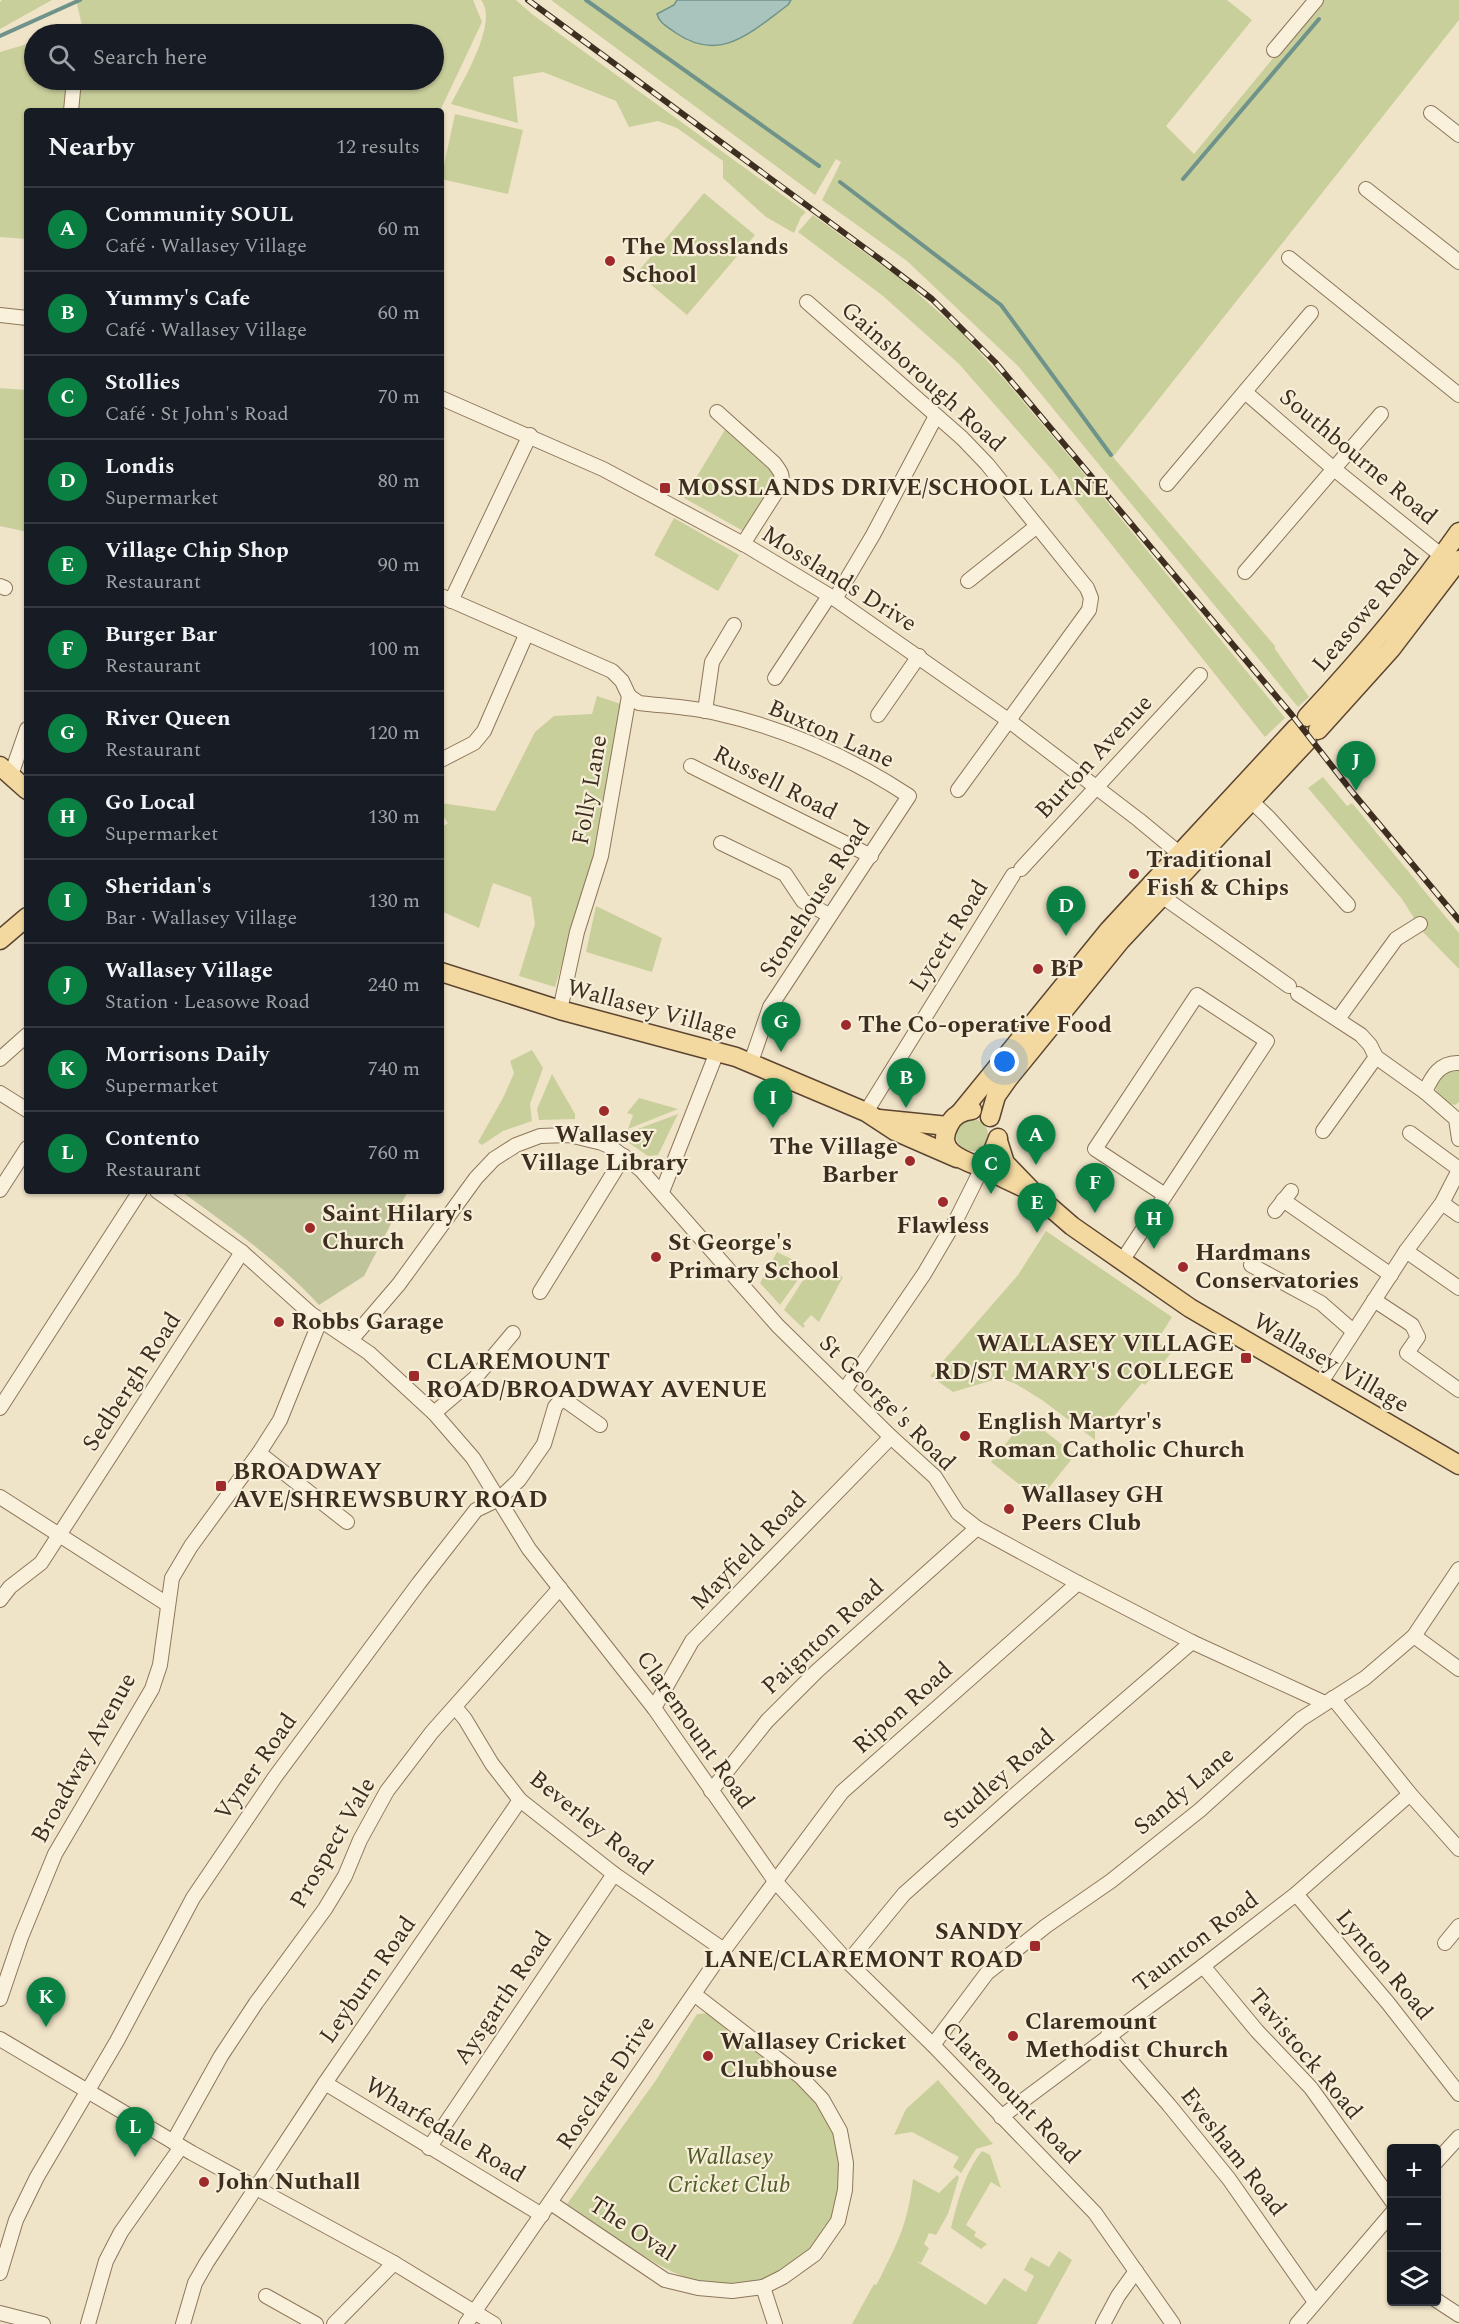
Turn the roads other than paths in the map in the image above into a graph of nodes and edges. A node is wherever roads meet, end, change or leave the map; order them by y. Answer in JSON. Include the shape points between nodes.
{"nodes":[{"id":1,"x":1316,"y":0,"type":"edge"},
{"id":2,"x":1274,"y":50,"type":"dead end"},
{"id":3,"x":73,"y":90,"type":"edge"},
{"id":4,"x":71,"y":108,"type":"edge"},
{"id":5,"x":1431,"y":113,"type":"dead end"},
{"id":6,"x":1459,"y":135,"type":"edge"},
{"id":7,"x":1366,"y":189,"type":"dead end"},
{"id":8,"x":1289,"y":258,"type":"dead end"},
{"id":9,"x":1459,"y":262,"type":"edge"},
{"id":10,"x":807,"y":302,"type":"dead end"},
{"id":11,"x":1311,"y":313,"type":"dead end"},
{"id":12,"x":0,"y":317,"type":"edge"},
{"id":13,"x":24,"y":318,"type":"edge"},
{"id":14,"x":1245,"y":392,"type":"junction"},
{"id":15,"x":1459,"y":395,"type":"edge"},
{"id":16,"x":444,"y":399,"type":"edge"},
{"id":17,"x":717,"y":412,"type":"dead end"},
{"id":18,"x":1381,"y":414,"type":"dead end"},
{"id":19,"x":936,"y":416,"type":"junction"},
{"id":20,"x":530,"y":435,"type":"junction"},
{"id":21,"x":1334,"y":469,"type":"junction"},
{"id":22,"x":1167,"y":484,"type":"dead end"},
{"id":23,"x":1037,"y":526,"type":"junction"},
{"id":24,"x":1459,"y":532,"type":"edge"},
{"id":25,"x":742,"y":544,"type":"junction"},
{"id":26,"x":1451,"y":558,"type":"edge"},
{"id":27,"x":1245,"y":572,"type":"dead end"},
{"id":28,"x":968,"y":581,"type":"dead end"},
{"id":29,"x":832,"y":597,"type":"junction"},
{"id":30,"x":446,"y":599,"type":"edge"},
{"id":31,"x":734,"y":625,"type":"dead end"},
{"id":32,"x":526,"y":635,"type":"junction"},
{"id":33,"x":919,"y":656,"type":"junction"},
{"id":34,"x":1200,"y":675,"type":"dead end"},
{"id":35,"x":776,"y":678,"type":"dead end"},
{"id":36,"x":629,"y":696,"type":"junction"},
{"id":37,"x":705,"y":711,"type":"junction"},
{"id":38,"x":878,"y":715,"type":"dead end"},
{"id":39,"x":1008,"y":720,"type":"junction"},
{"id":40,"x":1307,"y":729,"type":"junction"},
{"id":41,"x":24,"y":735,"type":"edge"},
{"id":42,"x":444,"y":758,"type":"edge"},
{"id":43,"x":691,"y":766,"type":"dead end"},
{"id":44,"x":6,"y":771,"type":"edge"},
{"id":45,"x":24,"y":787,"type":"edge"},
{"id":46,"x":1097,"y":788,"type":"junction"},
{"id":47,"x":1238,"y":789,"type":"junction"},
{"id":48,"x":958,"y":790,"type":"dead end"},
{"id":49,"x":909,"y":796,"type":"joint"},
{"id":50,"x":1252,"y":801,"type":"junction"},
{"id":51,"x":721,"y":843,"type":"dead end"},
{"id":52,"x":871,"y":856,"type":"junction"},
{"id":53,"x":1185,"y":859,"type":"junction"},
{"id":54,"x":1017,"y":872,"type":"joint"},
{"id":55,"x":1155,"y":892,"type":"junction"},
{"id":56,"x":1348,"y":905,"type":"dead end"},
{"id":57,"x":829,"y":915,"type":"junction"},
{"id":58,"x":24,"y":920,"type":"edge"},
{"id":59,"x":1420,"y":924,"type":"dead end"},
{"id":60,"x":0,"y":940,"type":"edge"},
{"id":61,"x":444,"y":973,"type":"edge"},
{"id":62,"x":560,"y":1010,"type":"junction"},
{"id":63,"x":1338,"y":1019,"type":"junction"},
{"id":64,"x":24,"y":1038,"type":"edge"},
{"id":65,"x":717,"y":1052,"type":"junction"},
{"id":66,"x":1376,"y":1057,"type":"junction"},
{"id":67,"x":0,"y":1059,"type":"edge"},
{"id":68,"x":751,"y":1062,"type":"junction"},
{"id":69,"x":1459,"y":1064,"type":"edge"},
{"id":70,"x":1425,"y":1092,"type":"junction"},
{"id":71,"x":0,"y":1093,"type":"edge"},
{"id":72,"x":24,"y":1108,"type":"edge"},
{"id":73,"x":872,"y":1115,"type":"junction"},
{"id":74,"x":990,"y":1117,"type":"junction"},
{"id":75,"x":1457,"y":1117,"type":"edge"},
{"id":76,"x":954,"y":1120,"type":"junction"},
{"id":77,"x":1323,"y":1131,"type":"dead end"},
{"id":78,"x":1410,"y":1133,"type":"dead end"},
{"id":79,"x":1459,"y":1139,"type":"edge"},
{"id":80,"x":998,"y":1141,"type":"junction"},
{"id":81,"x":24,"y":1153,"type":"edge"},
{"id":82,"x":624,"y":1156,"type":"junction"},
{"id":83,"x":957,"y":1158,"type":"junction"},
{"id":84,"x":984,"y":1168,"type":"junction"},
{"id":85,"x":1459,"y":1169,"type":"edge"},
{"id":86,"x":0,"y":1190,"type":"edge"},
{"id":87,"x":662,"y":1192,"type":"junction"},
{"id":88,"x":138,"y":1194,"type":"edge"},
{"id":89,"x":166,"y":1194,"type":"edge"},
{"id":90,"x":1034,"y":1194,"type":"junction"},
{"id":91,"x":1165,"y":1195,"type":"junction"},
{"id":92,"x":1283,"y":1201,"type":"dead end"},
{"id":93,"x":1442,"y":1203,"type":"junction"},
{"id":94,"x":1459,"y":1215,"type":"edge"},
{"id":95,"x":1406,"y":1251,"type":"junction"},
{"id":96,"x":242,"y":1252,"type":"junction"},
{"id":97,"x":1122,"y":1261,"type":"junction"},
{"id":98,"x":1251,"y":1265,"type":"dead end"},
{"id":99,"x":1391,"y":1275,"type":"junction"},
{"id":100,"x":1459,"y":1288,"type":"edge"},
{"id":101,"x":540,"y":1292,"type":"dead end"},
{"id":102,"x":1374,"y":1300,"type":"junction"},
{"id":103,"x":320,"y":1321,"type":"junction"},
{"id":104,"x":1353,"y":1331,"type":"junction"},
{"id":105,"x":513,"y":1333,"type":"dead end"},
{"id":106,"x":351,"y":1340,"type":"junction"},
{"id":107,"x":1320,"y":1384,"type":"junction"},
{"id":108,"x":1459,"y":1390,"type":"edge"},
{"id":109,"x":844,"y":1391,"type":"junction"},
{"id":110,"x":0,"y":1408,"type":"edge"},
{"id":111,"x":434,"y":1413,"type":"junction"},
{"id":112,"x":600,"y":1425,"type":"dead end"},
{"id":113,"x":891,"y":1437,"type":"junction"},
{"id":114,"x":259,"y":1453,"type":"junction"},
{"id":115,"x":1459,"y":1466,"type":"edge"},
{"id":116,"x":0,"y":1497,"type":"edge"},
{"id":117,"x":500,"y":1499,"type":"junction"},
{"id":118,"x":347,"y":1522,"type":"dead end"},
{"id":119,"x":977,"y":1528,"type":"junction"},
{"id":120,"x":60,"y":1536,"type":"junction"},
{"id":121,"x":1459,"y":1569,"type":"edge"},
{"id":122,"x":1078,"y":1583,"type":"junction"},
{"id":123,"x":560,"y":1588,"type":"junction"},
{"id":124,"x":0,"y":1600,"type":"edge"},
{"id":125,"x":167,"y":1604,"type":"junction"},
{"id":126,"x":1414,"y":1636,"type":"junction"},
{"id":127,"x":1192,"y":1642,"type":"junction"},
{"id":128,"x":1459,"y":1669,"type":"edge"},
{"id":129,"x":1329,"y":1700,"type":"junction"},
{"id":130,"x":455,"y":1707,"type":"junction"},
{"id":131,"x":654,"y":1708,"type":"junction"},
{"id":132,"x":711,"y":1791,"type":"junction"},
{"id":133,"x":1410,"y":1794,"type":"junction"},
{"id":134,"x":520,"y":1800,"type":"junction"},
{"id":135,"x":1459,"y":1849,"type":"edge"},
{"id":136,"x":614,"y":1874,"type":"junction"},
{"id":137,"x":775,"y":1881,"type":"junction"},
{"id":138,"x":1296,"y":1894,"type":"junction"},
{"id":139,"x":1459,"y":1926,"type":"edge"},
{"id":140,"x":1444,"y":1943,"type":"dead end"},
{"id":141,"x":724,"y":1950,"type":"junction"},
{"id":142,"x":848,"y":1962,"type":"junction"},
{"id":143,"x":1203,"y":1966,"type":"junction"},
{"id":144,"x":694,"y":1994,"type":"junction"},
{"id":145,"x":0,"y":1999,"type":"edge"},
{"id":146,"x":1108,"y":2035,"type":"junction"},
{"id":147,"x":0,"y":2039,"type":"edge"},
{"id":148,"x":933,"y":2045,"type":"junction"},
{"id":149,"x":325,"y":2083,"type":"junction"},
{"id":150,"x":88,"y":2091,"type":"junction"},
{"id":151,"x":1459,"y":2094,"type":"edge"},
{"id":152,"x":1001,"y":2117,"type":"junction"},
{"id":153,"x":1459,"y":2137,"type":"edge"},
{"id":154,"x":177,"y":2144,"type":"junction"},
{"id":155,"x":429,"y":2148,"type":"junction"},
{"id":156,"x":1441,"y":2157,"type":"edge"},
{"id":157,"x":256,"y":2187,"type":"junction"},
{"id":158,"x":1390,"y":2198,"type":"edge"},
{"id":159,"x":551,"y":2203,"type":"junction"},
{"id":160,"x":542,"y":2215,"type":"junction"},
{"id":161,"x":1387,"y":2219,"type":"edge"},
{"id":162,"x":394,"y":2263,"type":"junction"},
{"id":163,"x":1136,"y":2271,"type":"junction"},
{"id":164,"x":0,"y":2273,"type":"edge"},
{"id":165,"x":763,"y":2287,"type":"junction"},
{"id":166,"x":266,"y":2296,"type":"dead end"},
{"id":167,"x":1315,"y":2302,"type":"junction"},
{"id":168,"x":1441,"y":2303,"type":"edge"},
{"id":169,"x":476,"y":2312,"type":"junction"},
{"id":170,"x":0,"y":2313,"type":"edge"},
{"id":171,"x":1459,"y":2315,"type":"edge"},
{"id":172,"x":43,"y":2324,"type":"edge"},
{"id":173,"x":88,"y":2324,"type":"edge"},
{"id":174,"x":183,"y":2324,"type":"edge"},
{"id":175,"x":316,"y":2324,"type":"edge"},
{"id":176,"x":334,"y":2324,"type":"edge"},
{"id":177,"x":466,"y":2324,"type":"edge"},
{"id":178,"x":494,"y":2324,"type":"edge"},
{"id":179,"x":775,"y":2324,"type":"edge"},
{"id":180,"x":1103,"y":2324,"type":"edge"},
{"id":181,"x":1173,"y":2324,"type":"edge"},
{"id":182,"x":1297,"y":2324,"type":"edge"}],
"edges":[{"from":1,"to":2,"type":"street"},
{"from":3,"to":4,"type":"street"},
{"from":5,"to":6,"type":"street"},
{"from":7,"to":9,"type":"street"},
{"from":8,"to":15,"type":"street"},
{"from":10,"to":19,"type":"street","name":"Gainsborough Road"},
{"from":11,"to":14,"type":"street"},
{"from":12,"to":13,"type":"street"},
{"from":14,"to":21,"type":"street","name":"Southbourne Road"},
{"from":14,"to":22,"type":"street"},
{"from":16,"to":20,"type":"street","name":"Mosslands Drive"},
{"from":17,"to":25,"type":"street","via":[[774,463],[783,478]]},
{"from":18,"to":21,"type":"street"},
{"from":19,"to":23,"type":"street","name":"Gainsborough Road","via":[[987,464]]},
{"from":19,"to":29,"type":"street","via":[[873,535]]},
{"from":20,"to":25,"type":"street","name":"Mosslands Drive","via":[[603,469]]},
{"from":20,"to":30,"type":"street"},
{"from":21,"to":26,"type":"street","name":"Southbourne Road"},
{"from":21,"to":27,"type":"street"},
{"from":23,"to":28,"type":"street"},
{"from":23,"to":39,"type":"street","name":"Gainsborough Road","via":[[1091,598],[1089,610]]},
{"from":24,"to":26,"type":"main road","name":"Leasowe Road"},
{"from":25,"to":29,"type":"street","name":"Mosslands Drive"},
{"from":26,"to":40,"type":"main road","name":"Leasowe Road","via":[[1378,638]]},
{"from":29,"to":33,"type":"street","name":"Mosslands Drive"},
{"from":29,"to":35,"type":"street"},
{"from":30,"to":32,"type":"street"},
{"from":31,"to":37,"type":"street","via":[[712,663]]},
{"from":32,"to":36,"type":"street","via":[[612,671]]},
{"from":32,"to":42,"type":"street","via":[[484,731],[474,743]]},
{"from":33,"to":38,"type":"street"},
{"from":33,"to":39,"type":"street","name":"Mosslands Drive"},
{"from":34,"to":46,"type":"street","name":"Burton Avenue"},
{"from":36,"to":37,"type":"street","name":"Buxton Lane","via":[[639,703]]},
{"from":36,"to":62,"type":"street","name":"Folly Lane","via":[[602,856],[577,932]]},
{"from":37,"to":49,"type":"street","name":"Buxton Lane","via":[[790,734],[874,773]]},
{"from":39,"to":46,"type":"street","name":"Mosslands Drive"},
{"from":39,"to":48,"type":"street","name":"Gainsborough Road"},
{"from":40,"to":47,"type":"main road","name":"Leasowe Road"},
{"from":40,"to":50,"type":"main road","name":"Leasowe Road"},
{"from":41,"to":44,"type":"street"},
{"from":43,"to":52,"type":"street","name":"Russell Road"},
{"from":44,"to":45,"type":"main road"},
{"from":46,"to":53,"type":"street","name":"Mosslands Drive"},
{"from":46,"to":54,"type":"street","name":"Burton Avenue"},
{"from":47,"to":50,"type":"street"},
{"from":47,"to":53,"type":"main road","name":"Leasowe Road"},
{"from":49,"to":52,"type":"street","name":"Stonehouse Road"},
{"from":50,"to":53,"type":"main road","name":"Leasowe Road"},
{"from":50,"to":56,"type":"street"},
{"from":51,"to":57,"type":"street","via":[[785,874],[803,901]]},
{"from":52,"to":57,"type":"street","name":"Stonehouse Road"},
{"from":53,"to":55,"type":"main road","name":"Leasowe Road"},
{"from":54,"to":73,"type":"street","name":"Lycett Road"},
{"from":55,"to":63,"type":"street"},
{"from":55,"to":74,"type":"main road","name":"Leasowe Road","via":[[996,1095]]},
{"from":55,"to":76,"type":"main road","name":"Leasowe Road","via":[[1102,938]]},
{"from":57,"to":68,"type":"street","name":"Stonehouse Road","via":[[770,1007]]},
{"from":58,"to":60,"type":"main road"},
{"from":59,"to":63,"type":"street","via":[[1396,939]]},
{"from":61,"to":62,"type":"main road","name":"Wallasey Village"},
{"from":62,"to":65,"type":"main road","name":"Wallasey Village"},
{"from":63,"to":66,"type":"street","via":[[1365,1040]]},
{"from":64,"to":67,"type":"street"},
{"from":65,"to":68,"type":"main road","name":"Wallasey Village"},
{"from":65,"to":87,"type":"street"},
{"from":66,"to":70,"type":"street"},
{"from":66,"to":77,"type":"street"},
{"from":68,"to":73,"type":"main road","name":"Wallasey Village"},
{"from":69,"to":70,"type":"street","via":[[1450,1063],[1438,1069]]},
{"from":70,"to":75,"type":"street"},
{"from":71,"to":72,"type":"street"},
{"from":73,"to":76,"type":"main road","name":"Wallasey Village"},
{"from":73,"to":83,"type":"main road","name":"Wallasey Village","via":[[895,1131]]},
{"from":74,"to":76,"type":"main road","via":[[975,1110]]},
{"from":74,"to":80,"type":"main road"},
{"from":75,"to":79,"type":"street"},
{"from":76,"to":83,"type":"main road","via":[[947,1143]]},
{"from":78,"to":85,"type":"street"},
{"from":80,"to":84,"type":"main road"},
{"from":80,"to":90,"type":"main road","name":"Wallasey Village","via":[[1005,1163]]},
{"from":81,"to":86,"type":"street"},
{"from":82,"to":87,"type":"street","name":"St George's Road"},
{"from":82,"to":101,"type":"street"},
{"from":82,"to":106,"type":"street","name":"St George's Road","via":[[602,1143],[569,1135],[540,1136],[494,1159]]},
{"from":83,"to":84,"type":"main road"},
{"from":84,"to":90,"type":"main road","name":"Wallasey Village"},
{"from":84,"to":109,"type":"street","via":[[924,1274]]},
{"from":85,"to":93,"type":"street"},
{"from":87,"to":109,"type":"street","name":"St George's Road","via":[[778,1326]]},
{"from":88,"to":110,"type":"street"},
{"from":89,"to":96,"type":"street","name":"Claremount Road"},
{"from":90,"to":97,"type":"main road","name":"Wallasey Village"},
{"from":91,"to":91,"type":"street","via":[[1267,1041],[1197,995],[1095,1149]]},
{"from":91,"to":97,"type":"street"},
{"from":92,"to":99,"type":"street"},
{"from":93,"to":94,"type":"street"},
{"from":93,"to":95,"type":"street"},
{"from":95,"to":99,"type":"street"},
{"from":95,"to":100,"type":"street"},
{"from":96,"to":103,"type":"street","name":"Claremount Road"},
{"from":96,"to":120,"type":"street","name":"Sedbergh Road"},
{"from":97,"to":107,"type":"main road","name":"Wallasey Village","via":[[1190,1308]]},
{"from":98,"to":104,"type":"street","via":[[1321,1304]]},
{"from":99,"to":102,"type":"street"},
{"from":102,"to":104,"type":"street"},
{"from":102,"to":108,"type":"street","via":[[1412,1325],[1418,1337],[1407,1353]]},
{"from":103,"to":106,"type":"street","name":"Claremount Road"},
{"from":103,"to":114,"type":"street","name":"Broadway Avenue","via":[[280,1420]]},
{"from":104,"to":107,"type":"street"},
{"from":105,"to":111,"type":"street","via":[[475,1378]]},
{"from":106,"to":111,"type":"street","name":"Claremount Road"},
{"from":107,"to":115,"type":"main road","name":"Wallasey Village"},
{"from":109,"to":113,"type":"street","name":"St George's Road"},
{"from":111,"to":117,"type":"street","name":"Claremount Road","via":[[473,1458]]},
{"from":112,"to":117,"type":"street","name":"Vyner Road","via":[[562,1398],[555,1407],[544,1444]]},
{"from":113,"to":119,"type":"street","name":"St George's Road","via":[[935,1477],[958,1513]]},
{"from":113,"to":131,"type":"street","name":"Mayfield Road","via":[[692,1641]]},
{"from":114,"to":118,"type":"street"},
{"from":114,"to":125,"type":"street","name":"Broadway Avenue","via":[[191,1546],[172,1578]]},
{"from":116,"to":120,"type":"street"},
{"from":117,"to":123,"type":"street","name":"Claremount Road","via":[[529,1549]]},
{"from":117,"to":150,"type":"street","name":"Vyner Road","via":[[476,1510],[275,1777],[193,1898]]},
{"from":119,"to":122,"type":"street","name":"St George's Road"},
{"from":119,"to":132,"type":"street","name":"Paignton Road","via":[[808,1680],[767,1721]]},
{"from":120,"to":124,"type":"street","name":"Sedbergh Road","via":[[41,1563]]},
{"from":120,"to":125,"type":"street"},
{"from":121,"to":126,"type":"street","name":"Sandy Lane"},
{"from":122,"to":127,"type":"street","name":"St George's Road"},
{"from":122,"to":137,"type":"street","name":"Ripon Road","via":[[842,1792]]},
{"from":123,"to":130,"type":"street","name":"Prospect Vale"},
{"from":123,"to":131,"type":"street","name":"Claremount Road"},
{"from":125,"to":145,"type":"street","name":"Broadway Avenue","via":[[160,1665],[152,1689],[55,1854]]},
{"from":126,"to":128,"type":"street"},
{"from":126,"to":129,"type":"street","name":"Sandy Lane","via":[[1365,1678]]},
{"from":127,"to":129,"type":"street","name":"St George's Road"},
{"from":127,"to":142,"type":"street","name":"Studley Road","via":[[904,1894]]},
{"from":129,"to":133,"type":"street","name":"St George's Road"},
{"from":129,"to":148,"type":"street","name":"Sandy Lane","via":[[1301,1719],[1200,1810],[987,1973]]},
{"from":130,"to":134,"type":"street","name":"Beverley Road"},
{"from":130,"to":154,"type":"street","name":"Prospect Vale","via":[[387,1791],[345,1876],[233,2038]]},
{"from":131,"to":132,"type":"street","name":"Claremount Road"},
{"from":132,"to":137,"type":"street","name":"Claremount Road"},
{"from":133,"to":135,"type":"street","name":"St George's Road"},
{"from":133,"to":138,"type":"street","name":"Taunton Road"},
{"from":134,"to":136,"type":"street","name":"Beverley Road"},
{"from":134,"to":149,"type":"street","name":"Leyburn Road"},
{"from":136,"to":141,"type":"street","name":"Beverley Road"},
{"from":136,"to":155,"type":"street","name":"Aysgarth Road"},
{"from":137,"to":141,"type":"street","name":"Rosclare Drive"},
{"from":137,"to":142,"type":"street","name":"Claremount Road"},
{"from":138,"to":143,"type":"street","name":"Taunton Road"},
{"from":138,"to":151,"type":"street","name":"Lynton Road","via":[[1388,2002]]},
{"from":139,"to":140,"type":"street"},
{"from":141,"to":144,"type":"street","name":"Rosclare Drive"},
{"from":142,"to":148,"type":"street","name":"Claremount Road"},
{"from":143,"to":146,"type":"street","name":"Taunton Road"},
{"from":143,"to":158,"type":"street","name":"Tavistock Road","via":[[1311,2088]]},
{"from":144,"to":159,"type":"street","name":"Rosclare Drive"},
{"from":144,"to":165,"type":"street","name":"The Oval","via":[[801,2077],[822,2099],[840,2131],[846,2163],[838,2221],[815,2254]]},
{"from":146,"to":152,"type":"street","name":"Taunton Road"},
{"from":146,"to":167,"type":"street","name":"Evesham Road","via":[[1229,2179]]},
{"from":147,"to":150,"type":"street"},
{"from":148,"to":152,"type":"street","name":"Claremount Road"},
{"from":149,"to":155,"type":"street","name":"Wharfedale Road"},
{"from":149,"to":157,"type":"street","name":"Leyburn Road"},
{"from":150,"to":154,"type":"street"},
{"from":150,"to":164,"type":"street","name":"Vyner Road","via":[[16,2220]]},
{"from":152,"to":163,"type":"street","name":"Claremount Road","via":[[1095,2213]]},
{"from":153,"to":156,"type":"street"},
{"from":154,"to":157,"type":"street"},
{"from":154,"to":173,"type":"street","name":"Prospect Vale","via":[[106,2261]]},
{"from":155,"to":160,"type":"street","name":"Wharfedale Road"},
{"from":157,"to":162,"type":"street"},
{"from":157,"to":174,"type":"street","name":"Leyburn Road","via":[[195,2283]]},
{"from":159,"to":160,"type":"street","name":"Rosclare Drive"},
{"from":159,"to":165,"type":"street","name":"The Oval","via":[[665,2280],[732,2291]]},
{"from":160,"to":169,"type":"street","name":"Rosclare Drive"},
{"from":161,"to":167,"type":"street"},
{"from":162,"to":169,"type":"street"},
{"from":162,"to":176,"type":"street"},
{"from":163,"to":180,"type":"street"},
{"from":163,"to":181,"type":"street","name":"Claremount Road"},
{"from":165,"to":179,"type":"street"},
{"from":166,"to":175,"type":"street"},
{"from":167,"to":182,"type":"street"},
{"from":168,"to":171,"type":"street"},
{"from":169,"to":177,"type":"street","name":"Rosclare Drive"},
{"from":169,"to":178,"type":"street"},
{"from":170,"to":172,"type":"street"}]}
